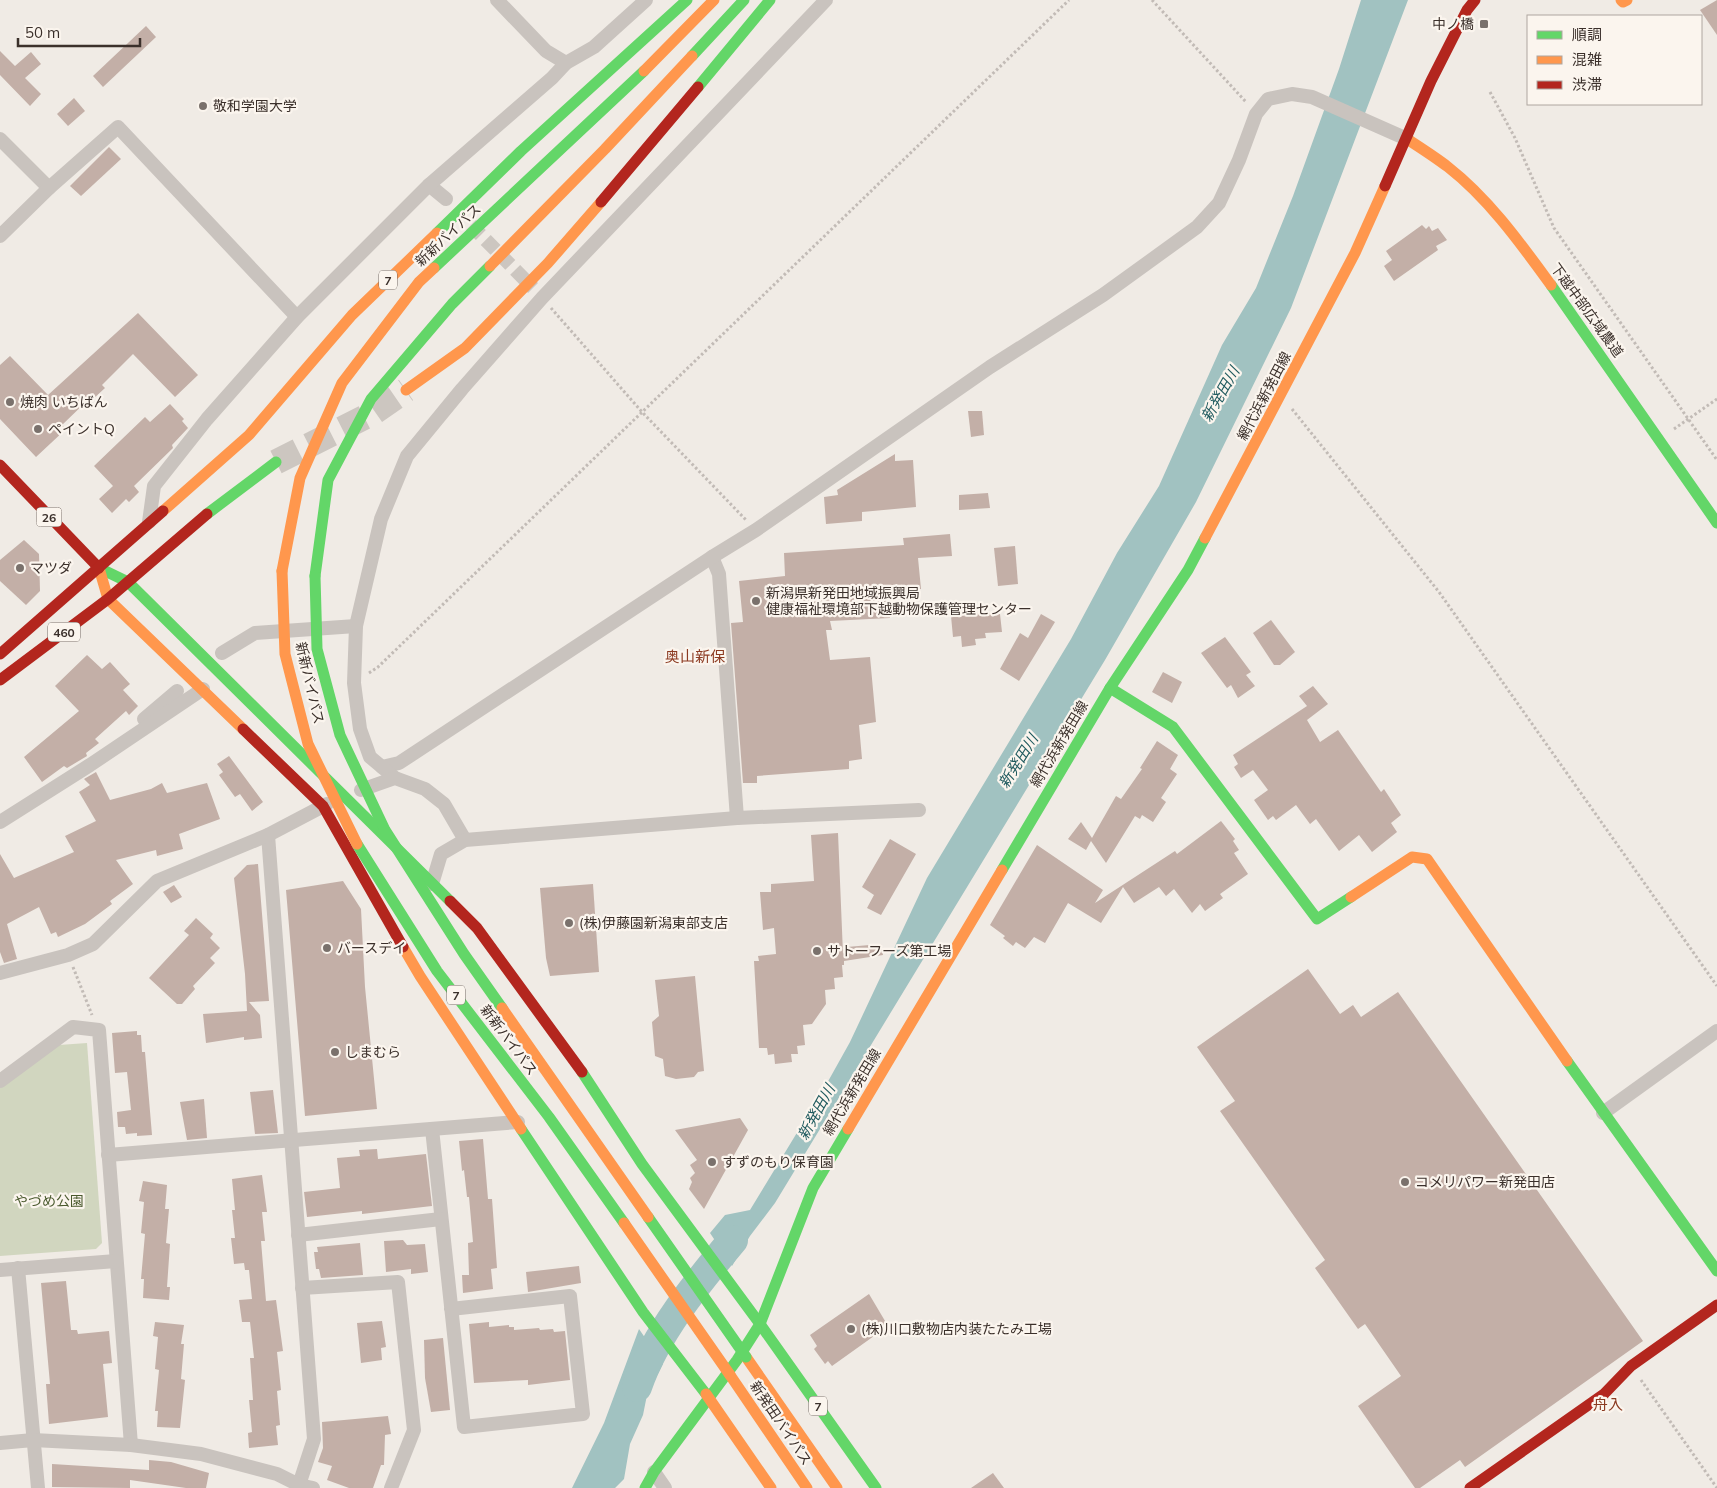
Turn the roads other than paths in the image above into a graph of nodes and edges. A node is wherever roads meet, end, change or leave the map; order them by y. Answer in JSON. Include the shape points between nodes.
{"nodes":[{"id":1,"x":497,"y":0,"type":"edge"},
{"id":2,"x":646,"y":0,"type":"edge"},
{"id":3,"x":687,"y":0,"type":"edge"},
{"id":4,"x":714,"y":0,"type":"edge"},
{"id":5,"x":744,"y":0,"type":"edge"},
{"id":6,"x":770,"y":0,"type":"edge"},
{"id":7,"x":826,"y":0,"type":"edge"},
{"id":8,"x":1474,"y":0,"type":"edge"},
{"id":9,"x":1621,"y":0,"type":"edge"},
{"id":10,"x":1627,"y":0,"type":"edge"},
{"id":11,"x":566,"y":63,"type":"junction"},
{"id":12,"x":0,"y":139,"type":"edge"},
{"id":13,"x":1407,"y":139,"type":"junction"},
{"id":14,"x":429,"y":184,"type":"junction"},
{"id":15,"x":49,"y":188,"type":"junction"},
{"id":16,"x":446,"y":200,"type":"dead end"},
{"id":17,"x":0,"y":236,"type":"edge"},
{"id":18,"x":297,"y":317,"type":"junction"},
{"id":19,"x":406,"y":390,"type":"tunnel mouth"},
{"id":20,"x":276,"y":462,"type":"tunnel mouth"},
{"id":21,"x":0,"y":465,"type":"edge"},
{"id":22,"x":1717,"y":523,"type":"edge"},
{"id":23,"x":148,"y":525,"type":"junction"},
{"id":24,"x":712,"y":557,"type":"junction"},
{"id":25,"x":99,"y":568,"type":"junction"},
{"id":26,"x":128,"y":582,"type":"junction"},
{"id":27,"x":108,"y":599,"type":"junction"},
{"id":28,"x":356,"y":626,"type":"junction"},
{"id":29,"x":222,"y":653,"type":"dead end"},
{"id":30,"x":0,"y":654,"type":"edge"},
{"id":31,"x":0,"y":680,"type":"edge"},
{"id":32,"x":1110,"y":688,"type":"junction"},
{"id":33,"x":203,"y":689,"type":"junction"},
{"id":34,"x":177,"y":691,"type":"dead end"},
{"id":35,"x":90,"y":765,"type":"junction"},
{"id":36,"x":382,"y":767,"type":"junction"},
{"id":37,"x":395,"y":778,"type":"junction"},
{"id":38,"x":343,"y":797,"type":"junction"},
{"id":39,"x":323,"y":806,"type":"junction"},
{"id":40,"x":919,"y":810,"type":"dead end"},
{"id":41,"x":737,"y":818,"type":"junction"},
{"id":42,"x":0,"y":822,"type":"edge"},
{"id":43,"x":268,"y":835,"type":"junction"},
{"id":44,"x":465,"y":840,"type":"junction"},
{"id":45,"x":432,"y":884,"type":"junction"},
{"id":46,"x":0,"y":973,"type":"edge"},
{"id":47,"x":1717,"y":1031,"type":"edge"},
{"id":48,"x":0,"y":1081,"type":"edge"},
{"id":49,"x":1603,"y":1113,"type":"junction"},
{"id":50,"x":518,"y":1122,"type":"junction"},
{"id":51,"x":432,"y":1129,"type":"junction"},
{"id":52,"x":290,"y":1140,"type":"junction"},
{"id":53,"x":108,"y":1155,"type":"junction"},
{"id":54,"x":441,"y":1219,"type":"junction"},
{"id":55,"x":298,"y":1235,"type":"junction"},
{"id":56,"x":116,"y":1260,"type":"junction"},
{"id":57,"x":18,"y":1268,"type":"junction"},
{"id":58,"x":0,"y":1270,"type":"edge"},
{"id":59,"x":1717,"y":1271,"type":"edge"},
{"id":60,"x":302,"y":1288,"type":"junction"},
{"id":61,"x":1717,"y":1305,"type":"edge"},
{"id":62,"x":451,"y":1309,"type":"junction"},
{"id":63,"x":760,"y":1324,"type":"junction"},
{"id":64,"x":746,"y":1357,"type":"joint"},
{"id":65,"x":730,"y":1375,"type":"joint"},
{"id":66,"x":708,"y":1397,"type":"junction"},
{"id":67,"x":33,"y":1440,"type":"junction"},
{"id":68,"x":0,"y":1443,"type":"edge"},
{"id":69,"x":130,"y":1445,"type":"junction"},
{"id":70,"x":654,"y":1472,"type":"junction"},
{"id":71,"x":303,"y":1487,"type":"edge"},
{"id":72,"x":38,"y":1488,"type":"edge"},
{"id":73,"x":391,"y":1488,"type":"edge"},
{"id":74,"x":645,"y":1488,"type":"edge"},
{"id":75,"x":666,"y":1488,"type":"edge"},
{"id":76,"x":771,"y":1488,"type":"edge"},
{"id":77,"x":807,"y":1488,"type":"edge"},
{"id":78,"x":837,"y":1488,"type":"edge"},
{"id":79,"x":876,"y":1488,"type":"edge"},
{"id":80,"x":1470,"y":1488,"type":"edge"}],
"edges":[{"from":1,"to":11,"type":"street","via":[[546,51]]},
{"from":2,"to":11,"type":"street","via":[[594,47]]},
{"from":3,"to":23,"type":"main road","number":"7","via":[[520,151],[352,315],[249,435]]},
{"from":4,"to":65,"type":"main road","name":"新新バイパス","number":"7","bridge":true,"via":[[675,42],[419,282],[342,383],[300,478],[282,571],[285,654],[308,744],[354,840],[437,971],[549,1117]]},
{"from":5,"to":64,"type":"main road","name":"新新バイパス","number":"7","bridge":true,"via":[[605,149],[452,304],[371,399],[328,480],[315,576],[317,649],[338,725],[385,830],[464,954]]},
{"from":6,"to":19,"type":"main road","via":[[548,263],[465,348]]},
{"from":7,"to":28,"type":"street","via":[[540,296],[407,456],[381,519]]},
{"from":8,"to":13,"type":"main road","name":"網代浜新発田線","via":[[1432,81]]},
{"from":9,"to":10,"type":"main road"},
{"from":11,"to":14,"type":"street"},
{"from":12,"to":15,"type":"street"},
{"from":13,"to":22,"type":"main road","name":"下越中部広域農道","via":[[1449,168],[1489,207],[1527,252]]},
{"from":13,"to":24,"type":"street","via":[[1312,97],[1292,94],[1268,99],[1256,114],[1219,203],[1197,226],[1103,295],[990,367],[756,530]]},
{"from":13,"to":32,"type":"main road","name":"網代浜新発田線","via":[[1355,253],[1188,570]]},
{"from":14,"to":16,"type":"street"},
{"from":14,"to":18,"type":"street"},
{"from":15,"to":17,"type":"street"},
{"from":15,"to":18,"type":"street","via":[[118,127]]},
{"from":18,"to":23,"type":"street","via":[[207,419],[154,486]]},
{"from":20,"to":26,"type":"main road","via":[[212,510]]},
{"from":21,"to":25,"type":"main road","number":"26"},
{"from":23,"to":25,"type":"main road","number":"7"},
{"from":24,"to":36,"type":"street","via":[[399,763]]},
{"from":24,"to":41,"type":"street","via":[[719,574]]},
{"from":25,"to":26,"type":"main road","number":"7"},
{"from":25,"to":27,"type":"main road"},
{"from":25,"to":30,"type":"main road","number":"460"},
{"from":26,"to":27,"type":"main road","number":"460"},
{"from":26,"to":38,"type":"main road","number":"7"},
{"from":27,"to":31,"type":"main road","number":"460"},
{"from":27,"to":33,"type":"main road","number":"7"},
{"from":28,"to":29,"type":"street","via":[[255,633]]},
{"from":28,"to":36,"type":"street","via":[[354,683],[360,729],[370,757]]},
{"from":32,"to":49,"type":"main road","via":[[1173,727],[1317,919],[1412,857],[1427,859]]},
{"from":32,"to":63,"type":"main road","name":"網代浜新発田線","via":[[813,1188]]},
{"from":33,"to":35,"type":"street"},
{"from":33,"to":39,"type":"main road","number":"7"},
{"from":34,"to":35,"type":"street"},
{"from":35,"to":42,"type":"street"},
{"from":36,"to":37,"type":"street"},
{"from":37,"to":38,"type":"street"},
{"from":37,"to":44,"type":"street","via":[[425,789],[444,804]]},
{"from":38,"to":39,"type":"street"},
{"from":38,"to":45,"type":"main road","number":"7"},
{"from":39,"to":43,"type":"street"},
{"from":39,"to":50,"type":"main road","number":"7","via":[[420,976]]},
{"from":40,"to":41,"type":"street"},
{"from":41,"to":44,"type":"street"},
{"from":43,"to":46,"type":"street","via":[[158,881],[93,944],[68,955]]},
{"from":43,"to":52,"type":"street"},
{"from":44,"to":45,"type":"street","via":[[441,854]]},
{"from":45,"to":63,"type":"main road","number":"7","via":[[477,928],[584,1075],[642,1164]]},
{"from":47,"to":49,"type":"street"},
{"from":48,"to":53,"type":"street","via":[[73,1027],[99,1030]]},
{"from":49,"to":59,"type":"main road"},
{"from":50,"to":51,"type":"street"},
{"from":50,"to":66,"type":"main road","number":"7","via":[[643,1312]]},
{"from":51,"to":52,"type":"street"},
{"from":51,"to":54,"type":"street"},
{"from":52,"to":53,"type":"street"},
{"from":52,"to":55,"type":"street"},
{"from":53,"to":56,"type":"street"},
{"from":54,"to":55,"type":"street"},
{"from":54,"to":62,"type":"street"},
{"from":55,"to":60,"type":"street"},
{"from":56,"to":57,"type":"street"},
{"from":56,"to":69,"type":"street"},
{"from":57,"to":58,"type":"street"},
{"from":57,"to":67,"type":"street"},
{"from":60,"to":71,"type":"street","via":[[314,1439]]},
{"from":60,"to":73,"type":"street","via":[[398,1282],[414,1430]]},
{"from":61,"to":80,"type":"main road","via":[[1631,1366],[1604,1394]]},
{"from":62,"to":62,"type":"street","via":[[464,1427],[583,1414],[570,1296]]},
{"from":63,"to":66,"type":"main road","name":"網代浜新発田線"},
{"from":63,"to":79,"type":"main road","number":"7"},
{"from":64,"to":78,"type":"main road","name":"新発田バイパス","number":"7"},
{"from":65,"to":77,"type":"main road","name":"新発田バイパス","number":"7"},
{"from":66,"to":70,"type":"main road","name":"網代浜新発田線"},
{"from":66,"to":76,"type":"main road","number":"7"},
{"from":67,"to":68,"type":"street"},
{"from":67,"to":69,"type":"street"},
{"from":67,"to":72,"type":"street"},
{"from":69,"to":71,"type":"street","via":[[201,1454],[277,1474]]},
{"from":70,"to":74,"type":"main road","name":"網代浜新発田線"},
{"from":70,"to":75,"type":"street"}]}
